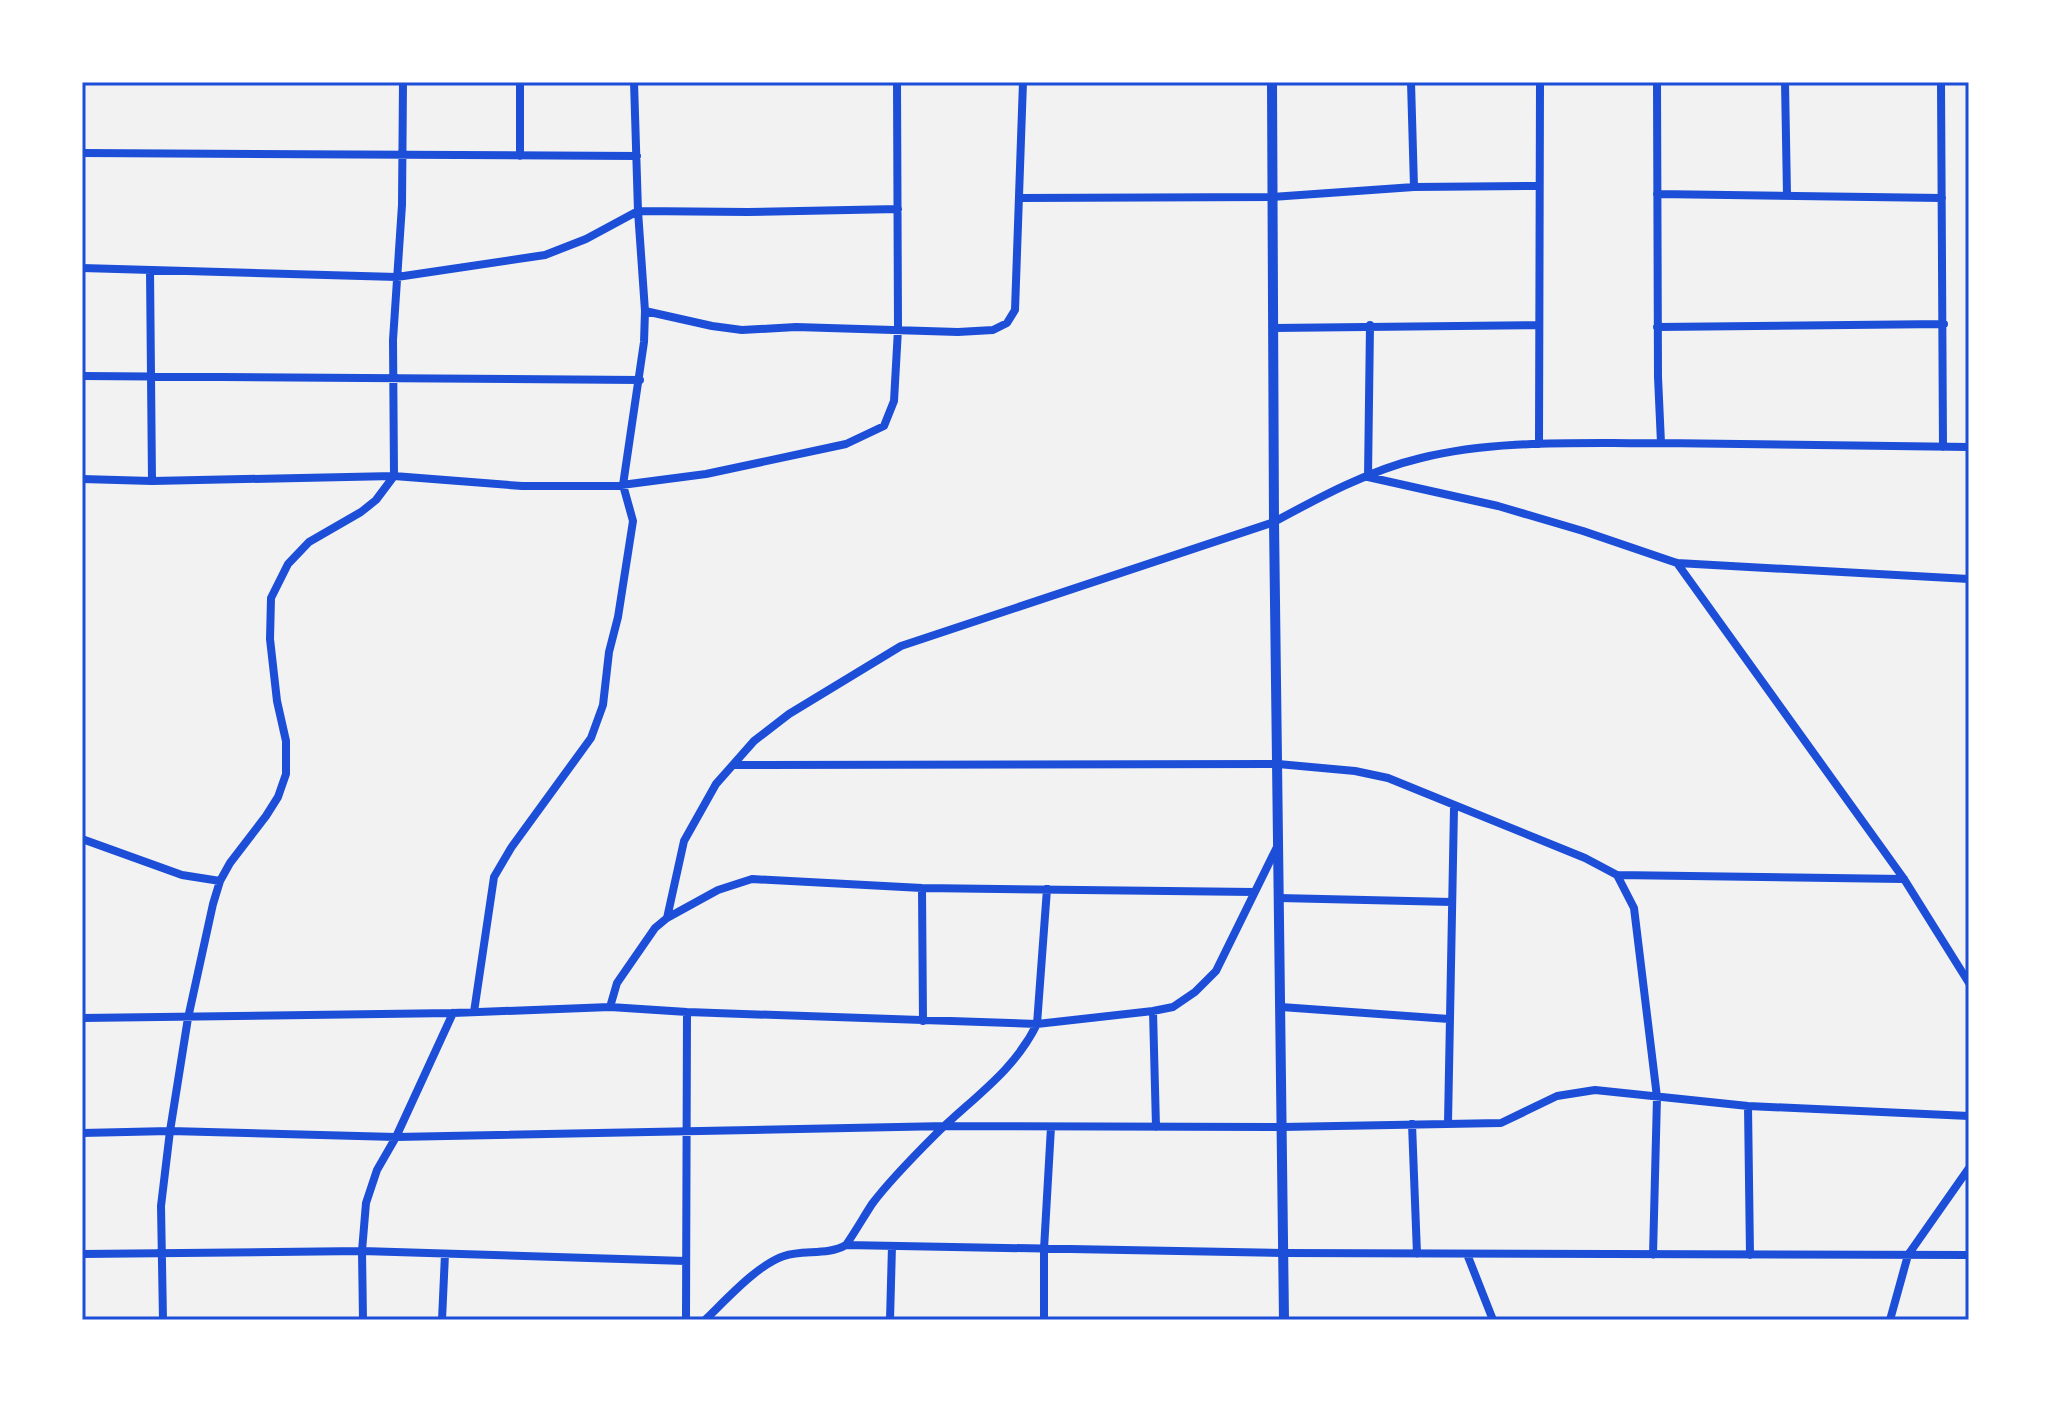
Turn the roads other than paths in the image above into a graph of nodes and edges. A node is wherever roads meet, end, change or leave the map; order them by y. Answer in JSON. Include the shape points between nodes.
{"nodes":[{"id":1,"x":403,"y":82,"type":"edge"},
{"id":2,"x":520,"y":82,"type":"edge"},
{"id":3,"x":634,"y":82,"type":"edge"},
{"id":4,"x":897,"y":82,"type":"edge"},
{"id":5,"x":1023,"y":82,"type":"edge"},
{"id":6,"x":1272,"y":82,"type":"edge"},
{"id":7,"x":1411,"y":82,"type":"edge"},
{"id":8,"x":1540,"y":82,"type":"edge"},
{"id":9,"x":1657,"y":82,"type":"edge"},
{"id":10,"x":1785,"y":82,"type":"edge"},
{"id":11,"x":1941,"y":82,"type":"edge"},
{"id":12,"x":82,"y":153,"type":"edge"},
{"id":13,"x":403,"y":155,"type":"junction"},
{"id":14,"x":520,"y":156,"type":"junction"},
{"id":15,"x":637,"y":156,"type":"junction"},
{"id":16,"x":1539,"y":186,"type":"junction"},
{"id":17,"x":1414,"y":187,"type":"junction"},
{"id":18,"x":1657,"y":194,"type":"junction"},
{"id":19,"x":1787,"y":195,"type":"junction"},
{"id":20,"x":1272,"y":197,"type":"junction"},
{"id":21,"x":1019,"y":198,"type":"junction"},
{"id":22,"x":1942,"y":198,"type":"junction"},
{"id":23,"x":898,"y":209,"type":"junction"},
{"id":24,"x":638,"y":211,"type":"junction"},
{"id":25,"x":82,"y":268,"type":"edge"},
{"id":26,"x":150,"y":270,"type":"junction"},
{"id":27,"x":397,"y":277,"type":"junction"},
{"id":28,"x":645,"y":311,"type":"junction"},
{"id":29,"x":1944,"y":324,"type":"junction"},
{"id":30,"x":1370,"y":325,"type":"junction"},
{"id":31,"x":1538,"y":325,"type":"junction"},
{"id":32,"x":1657,"y":327,"type":"junction"},
{"id":33,"x":1274,"y":328,"type":"junction"},
{"id":34,"x":898,"y":329,"type":"junction"},
{"id":35,"x":82,"y":376,"type":"edge"},
{"id":36,"x":150,"y":377,"type":"junction"},
{"id":37,"x":394,"y":378,"type":"junction"},
{"id":38,"x":640,"y":380,"type":"junction"},
{"id":39,"x":1661,"y":443,"type":"junction"},
{"id":40,"x":1539,"y":444,"type":"junction"},
{"id":41,"x":1943,"y":447,"type":"junction"},
{"id":42,"x":1969,"y":447,"type":"edge"},
{"id":43,"x":394,"y":476,"type":"junction"},
{"id":44,"x":1368,"y":477,"type":"junction"},
{"id":45,"x":82,"y":479,"type":"edge"},
{"id":46,"x":152,"y":481,"type":"junction"},
{"id":47,"x":623,"y":485,"type":"junction"},
{"id":48,"x":1274,"y":522,"type":"junction"},
{"id":49,"x":1677,"y":563,"type":"junction"},
{"id":50,"x":1969,"y":579,"type":"edge"},
{"id":51,"x":1278,"y":764,"type":"junction"},
{"id":52,"x":733,"y":765,"type":"junction"},
{"id":53,"x":1454,"y":808,"type":"junction"},
{"id":54,"x":82,"y":839,"type":"edge"},
{"id":55,"x":1279,"y":842,"type":"junction"},
{"id":56,"x":1617,"y":875,"type":"junction"},
{"id":57,"x":1904,"y":879,"type":"junction"},
{"id":58,"x":220,"y":881,"type":"junction"},
{"id":59,"x":922,"y":888,"type":"junction"},
{"id":60,"x":1047,"y":889,"type":"junction"},
{"id":61,"x":1254,"y":892,"type":"junction"},
{"id":62,"x":1279,"y":898,"type":"junction"},
{"id":63,"x":1452,"y":902,"type":"junction"},
{"id":64,"x":667,"y":918,"type":"junction"},
{"id":65,"x":1969,"y":983,"type":"edge"},
{"id":66,"x":610,"y":1007,"type":"junction"},
{"id":67,"x":1281,"y":1007,"type":"junction"},
{"id":68,"x":1153,"y":1011,"type":"junction"},
{"id":69,"x":474,"y":1012,"type":"junction"},
{"id":70,"x":687,"y":1012,"type":"junction"},
{"id":71,"x":453,"y":1013,"type":"junction"},
{"id":72,"x":82,"y":1018,"type":"edge"},
{"id":73,"x":188,"y":1018,"type":"junction"},
{"id":74,"x":1449,"y":1019,"type":"junction"},
{"id":75,"x":923,"y":1021,"type":"junction"},
{"id":76,"x":1037,"y":1024,"type":"junction"},
{"id":77,"x":1657,"y":1097,"type":"junction"},
{"id":78,"x":1748,"y":1106,"type":"junction"},
{"id":79,"x":1969,"y":1116,"type":"edge"},
{"id":80,"x":1448,"y":1123,"type":"junction"},
{"id":81,"x":1412,"y":1124,"type":"junction"},
{"id":82,"x":947,"y":1126,"type":"junction"},
{"id":83,"x":1051,"y":1127,"type":"junction"},
{"id":84,"x":1156,"y":1127,"type":"junction"},
{"id":85,"x":1282,"y":1127,"type":"junction"},
{"id":86,"x":170,"y":1131,"type":"junction"},
{"id":87,"x":687,"y":1131,"type":"junction"},
{"id":88,"x":82,"y":1133,"type":"edge"},
{"id":89,"x":396,"y":1137,"type":"junction"},
{"id":90,"x":1969,"y":1168,"type":"edge"},
{"id":91,"x":846,"y":1245,"type":"junction"},
{"id":92,"x":892,"y":1246,"type":"junction"},
{"id":93,"x":1044,"y":1249,"type":"junction"},
{"id":94,"x":362,"y":1251,"type":"junction"},
{"id":95,"x":161,"y":1252,"type":"junction"},
{"id":96,"x":1283,"y":1253,"type":"junction"},
{"id":97,"x":82,"y":1254,"type":"edge"},
{"id":98,"x":445,"y":1254,"type":"junction"},
{"id":99,"x":1417,"y":1254,"type":"junction"},
{"id":100,"x":1467,"y":1254,"type":"junction"},
{"id":101,"x":1653,"y":1255,"type":"junction"},
{"id":102,"x":1750,"y":1255,"type":"junction"},
{"id":103,"x":1908,"y":1255,"type":"junction"},
{"id":104,"x":1969,"y":1255,"type":"edge"},
{"id":105,"x":686,"y":1261,"type":"junction"},
{"id":106,"x":163,"y":1320,"type":"edge"},
{"id":107,"x":363,"y":1320,"type":"edge"},
{"id":108,"x":442,"y":1320,"type":"edge"},
{"id":109,"x":686,"y":1320,"type":"edge"},
{"id":110,"x":705,"y":1320,"type":"edge"},
{"id":111,"x":890,"y":1320,"type":"edge"},
{"id":112,"x":1044,"y":1320,"type":"edge"},
{"id":113,"x":1284,"y":1320,"type":"edge"},
{"id":114,"x":1493,"y":1320,"type":"edge"},
{"id":115,"x":1890,"y":1320,"type":"edge"}],
"edges":[{"from":1,"to":13,"type":"street"},
{"from":2,"to":14,"type":"street"},
{"from":3,"to":15,"type":"street"},
{"from":4,"to":23,"type":"street"},
{"from":5,"to":21,"type":"street"},
{"from":6,"to":20,"type":"street"},
{"from":7,"to":17,"type":"street"},
{"from":8,"to":16,"type":"street"},
{"from":9,"to":18,"type":"street"},
{"from":10,"to":19,"type":"street"},
{"from":11,"to":22,"type":"street"},
{"from":12,"to":13,"type":"street"},
{"from":13,"to":14,"type":"street"},
{"from":13,"to":27,"type":"street"},
{"from":14,"to":15,"type":"street"},
{"from":15,"to":24,"type":"street"},
{"from":16,"to":17,"type":"street"},
{"from":16,"to":31,"type":"street"},
{"from":17,"to":20,"type":"street"},
{"from":18,"to":19,"type":"street"},
{"from":18,"to":32,"type":"street"},
{"from":19,"to":22,"type":"street"},
{"from":20,"to":21,"type":"street"},
{"from":20,"to":33,"type":"street"},
{"from":21,"to":34,"type":"street","via":[[1015,310],[1007,323],[993,330],[958,332]]},
{"from":22,"to":29,"type":"street"},
{"from":23,"to":24,"type":"street"},
{"from":23,"to":34,"type":"street"},
{"from":24,"to":27,"type":"street","via":[[545,255]]},
{"from":24,"to":28,"type":"street"},
{"from":25,"to":26,"type":"street"},
{"from":26,"to":27,"type":"street"},
{"from":26,"to":36,"type":"street"},
{"from":27,"to":37,"type":"street"},
{"from":28,"to":34,"type":"street","via":[[742,330]]},
{"from":28,"to":38,"type":"street"},
{"from":29,"to":32,"type":"street"},
{"from":29,"to":41,"type":"street"},
{"from":30,"to":31,"type":"street"},
{"from":30,"to":33,"type":"street"},
{"from":30,"to":44,"type":"street"},
{"from":31,"to":40,"type":"street"},
{"from":32,"to":39,"type":"street"},
{"from":33,"to":48,"type":"street"},
{"from":34,"to":47,"type":"street","via":[[894,401],[884,426],[846,444],[706,474]]},
{"from":35,"to":36,"type":"street"},
{"from":36,"to":37,"type":"street"},
{"from":36,"to":46,"type":"street"},
{"from":37,"to":38,"type":"street"},
{"from":37,"to":43,"type":"street"},
{"from":38,"to":47,"type":"street"},
{"from":39,"to":40,"type":"street"},
{"from":39,"to":41,"type":"street"},
{"from":40,"to":44,"type":"street","via":[[1459,450]]},
{"from":41,"to":42,"type":"street"},
{"from":43,"to":46,"type":"street"},
{"from":43,"to":47,"type":"street","via":[[522,486]]},
{"from":43,"to":58,"type":"street","via":[[361,512],[309,542],[288,564],[271,598],[270,639],[286,774],[278,797]]},
{"from":44,"to":48,"type":"street"},
{"from":44,"to":49,"type":"street","via":[[1498,506]]},
{"from":45,"to":46,"type":"street"},
{"from":47,"to":69,"type":"street","via":[[633,521],[603,705],[591,738],[494,877]]},
{"from":48,"to":51,"type":"street"},
{"from":48,"to":52,"type":"street","via":[[901,646],[789,714]]},
{"from":49,"to":50,"type":"street"},
{"from":49,"to":57,"type":"street"},
{"from":51,"to":52,"type":"street"},
{"from":51,"to":53,"type":"street","via":[[1388,778]]},
{"from":51,"to":55,"type":"street"},
{"from":52,"to":64,"type":"street","via":[[684,841]]},
{"from":53,"to":56,"type":"street"},
{"from":53,"to":63,"type":"street"},
{"from":54,"to":58,"type":"street","via":[[182,875]]},
{"from":55,"to":61,"type":"street"},
{"from":55,"to":62,"type":"street"},
{"from":56,"to":57,"type":"street"},
{"from":56,"to":77,"type":"street","via":[[1634,908]]},
{"from":57,"to":65,"type":"street"},
{"from":58,"to":73,"type":"street"},
{"from":59,"to":60,"type":"street"},
{"from":59,"to":64,"type":"street","via":[[752,879],[718,890]]},
{"from":59,"to":75,"type":"street"},
{"from":60,"to":61,"type":"street"},
{"from":60,"to":76,"type":"street"},
{"from":61,"to":68,"type":"street","via":[[1216,971],[1173,1007]]},
{"from":62,"to":63,"type":"street"},
{"from":62,"to":67,"type":"street"},
{"from":63,"to":74,"type":"street"},
{"from":64,"to":66,"type":"street","via":[[617,983]]},
{"from":66,"to":69,"type":"street"},
{"from":66,"to":70,"type":"street"},
{"from":67,"to":74,"type":"street"},
{"from":67,"to":85,"type":"street"},
{"from":68,"to":76,"type":"street"},
{"from":68,"to":84,"type":"street"},
{"from":69,"to":71,"type":"street"},
{"from":70,"to":75,"type":"street"},
{"from":70,"to":87,"type":"street"},
{"from":71,"to":73,"type":"street"},
{"from":71,"to":89,"type":"street"},
{"from":72,"to":73,"type":"street"},
{"from":73,"to":86,"type":"street"},
{"from":74,"to":80,"type":"street"},
{"from":75,"to":76,"type":"street"},
{"from":76,"to":82,"type":"street","via":[[1008,1069]]},
{"from":77,"to":78,"type":"street"},
{"from":77,"to":80,"type":"street","via":[[1595,1090],[1557,1096],[1501,1123]]},
{"from":77,"to":101,"type":"street"},
{"from":78,"to":79,"type":"street"},
{"from":78,"to":102,"type":"street"},
{"from":80,"to":81,"type":"street"},
{"from":81,"to":85,"type":"street"},
{"from":81,"to":99,"type":"street"},
{"from":82,"to":83,"type":"street"},
{"from":82,"to":87,"type":"street"},
{"from":82,"to":91,"type":"street","via":[[883,1191]]},
{"from":83,"to":84,"type":"street"},
{"from":83,"to":93,"type":"street"},
{"from":84,"to":85,"type":"street"},
{"from":85,"to":96,"type":"street"},
{"from":86,"to":88,"type":"street"},
{"from":86,"to":89,"type":"street"},
{"from":86,"to":95,"type":"street"},
{"from":87,"to":89,"type":"street"},
{"from":87,"to":105,"type":"street"},
{"from":89,"to":94,"type":"street","via":[[366,1203]]},
{"from":90,"to":103,"type":"street"},
{"from":91,"to":92,"type":"street"},
{"from":91,"to":110,"type":"street","via":[[769,1263]]},
{"from":92,"to":93,"type":"street"},
{"from":92,"to":111,"type":"street"},
{"from":93,"to":96,"type":"street"},
{"from":93,"to":112,"type":"street"},
{"from":94,"to":95,"type":"street"},
{"from":94,"to":98,"type":"street"},
{"from":94,"to":107,"type":"street"},
{"from":95,"to":97,"type":"street"},
{"from":95,"to":106,"type":"street"},
{"from":96,"to":99,"type":"street"},
{"from":96,"to":113,"type":"street"},
{"from":98,"to":105,"type":"street"},
{"from":98,"to":108,"type":"street"},
{"from":99,"to":100,"type":"street"},
{"from":100,"to":101,"type":"street"},
{"from":100,"to":114,"type":"street"},
{"from":101,"to":102,"type":"street"},
{"from":102,"to":103,"type":"street"},
{"from":103,"to":104,"type":"street"},
{"from":103,"to":115,"type":"street"},
{"from":105,"to":109,"type":"street"}]}
